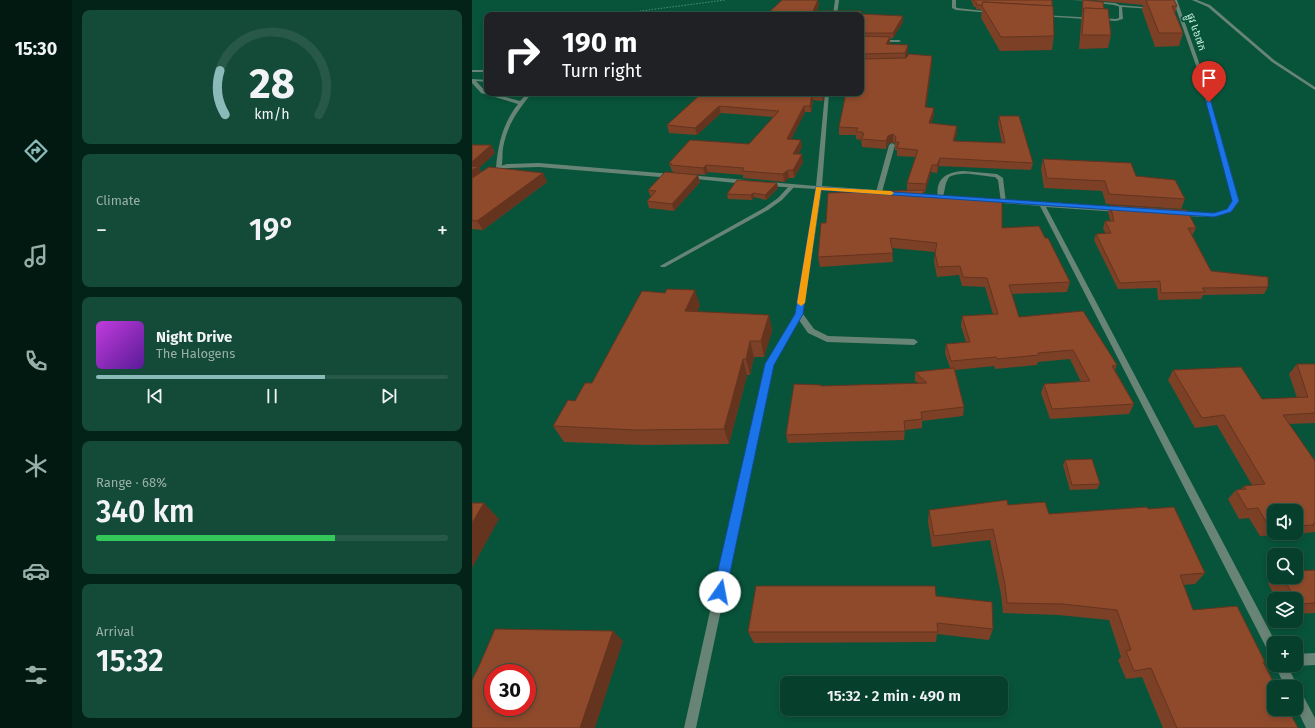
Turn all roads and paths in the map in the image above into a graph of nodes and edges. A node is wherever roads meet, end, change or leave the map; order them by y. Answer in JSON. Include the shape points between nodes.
{"nodes":[{"id":1,"x":725,"y":0,"type":"edge"},
{"id":2,"x":837,"y":0,"type":"edge"},
{"id":3,"x":954,"y":0,"type":"edge"},
{"id":4,"x":1074,"y":0,"type":"edge"},
{"id":5,"x":1175,"y":0,"type":"edge"},
{"id":6,"x":1194,"y":0,"type":"edge"},
{"id":7,"x":1120,"y":6,"type":"junction"},
{"id":8,"x":1157,"y":8,"type":"edge"},
{"id":9,"x":1171,"y":9,"type":"edge"},
{"id":10,"x":1178,"y":10,"type":"junction"},
{"id":11,"x":633,"y":12,"type":"edge"},
{"id":12,"x":835,"y":12,"type":"edge"},
{"id":13,"x":994,"y":12,"type":"edge"},
{"id":14,"x":1040,"y":15,"type":"edge"},
{"id":15,"x":864,"y":41,"type":"edge"},
{"id":16,"x":899,"y":41,"type":"dead end"},
{"id":17,"x":472,"y":71,"type":"edge"},
{"id":18,"x":484,"y":71,"type":"edge"},
{"id":19,"x":472,"y":80,"type":"edge"},
{"id":20,"x":484,"y":80,"type":"edge"},
{"id":21,"x":1315,"y":90,"type":"edge"},
{"id":22,"x":484,"y":92,"type":"edge"},
{"id":23,"x":501,"y":96,"type":"edge"},
{"id":24,"x":525,"y":96,"type":"edge"},
{"id":25,"x":527,"y":96,"type":"edge"},
{"id":26,"x":827,"y":96,"type":"edge"},
{"id":27,"x":523,"y":101,"type":"junction"},
{"id":28,"x":892,"y":145,"type":"dead end"},
{"id":29,"x":499,"y":168,"type":"junction"},
{"id":30,"x":752,"y":183,"type":"edge"},
{"id":31,"x":760,"y":183,"type":"edge"},
{"id":32,"x":792,"y":186,"type":"junction"},
{"id":33,"x":472,"y":187,"type":"edge"},
{"id":34,"x":819,"y":188,"type":"junction"},
{"id":35,"x":879,"y":192,"type":"junction"},
{"id":36,"x":887,"y":193,"type":"edge"},
{"id":37,"x":909,"y":194,"type":"edge"},
{"id":38,"x":940,"y":197,"type":"junction"},
{"id":39,"x":1004,"y":202,"type":"junction"},
{"id":40,"x":1042,"y":205,"type":"junction"},
{"id":41,"x":1128,"y":210,"type":"edge"},
{"id":42,"x":1175,"y":214,"type":"edge"},
{"id":43,"x":662,"y":266,"type":"dead end"},
{"id":44,"x":799,"y":314,"type":"junction"},
{"id":45,"x":914,"y":342,"type":"dead end"},
{"id":46,"x":1267,"y":638,"type":"edge"},
{"id":47,"x":1315,"y":659,"type":"edge"},
{"id":48,"x":1303,"y":660,"type":"edge"},
{"id":49,"x":1303,"y":708,"type":"edge"},
{"id":50,"x":690,"y":728,"type":"edge"},
{"id":51,"x":1313,"y":728,"type":"edge"}],
"edges":[{"from":1,"to":11,"type":"path"},
{"from":2,"to":12,"type":"street"},
{"from":3,"to":13,"type":"street","via":[[954,8],[957,9]]},
{"from":4,"to":7,"type":"street"},
{"from":5,"to":10,"type":"street","name":"ផ្លូវ ៤៦៧ក"},
{"from":6,"to":21,"type":"street","via":[[1209,6],[1273,61]]},
{"from":7,"to":8,"type":"street"},
{"from":7,"to":14,"type":"street","via":[[1121,19],[1116,20]]},
{"from":9,"to":10,"type":"street"},
{"from":10,"to":42,"type":"street","name":"ផ្លូវ ៤៦៧ក","via":[[1201,74],[1236,201],[1229,211],[1214,215]]},
{"from":15,"to":16,"type":"street"},
{"from":17,"to":18,"type":"street"},
{"from":19,"to":20,"type":"street"},
{"from":19,"to":22,"type":"street"},
{"from":23,"to":27,"type":"street"},
{"from":24,"to":27,"type":"street"},
{"from":25,"to":27,"type":"street"},
{"from":26,"to":34,"type":"street"},
{"from":27,"to":29,"type":"street","via":[[504,129]]},
{"from":28,"to":35,"type":"street"},
{"from":29,"to":30,"type":"street","via":[[539,165]]},
{"from":29,"to":33,"type":"street"},
{"from":31,"to":32,"type":"street"},
{"from":32,"to":34,"type":"street"},
{"from":32,"to":43,"type":"street","via":[[766,209]]},
{"from":34,"to":35,"type":"street"},
{"from":34,"to":44,"type":"street"},
{"from":35,"to":36,"type":"street"},
{"from":37,"to":38,"type":"street"},
{"from":38,"to":39,"type":"street"},
{"from":38,"to":39,"type":"street","via":[[944,180],[955,173],[997,176],[1001,179]]},
{"from":39,"to":40,"type":"street"},
{"from":40,"to":41,"type":"street"},
{"from":40,"to":46,"type":"street"},
{"from":44,"to":45,"type":"street","via":[[811,331],[827,339]]},
{"from":44,"to":50,"type":"street","via":[[769,364]]},
{"from":47,"to":48,"type":"street"},
{"from":49,"to":51,"type":"street"}]}
